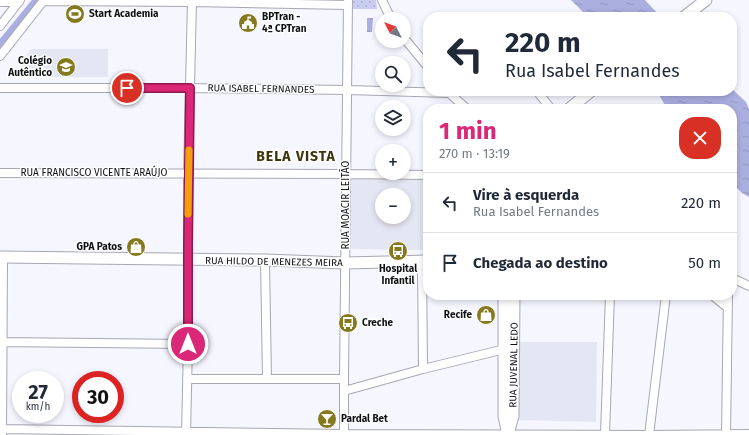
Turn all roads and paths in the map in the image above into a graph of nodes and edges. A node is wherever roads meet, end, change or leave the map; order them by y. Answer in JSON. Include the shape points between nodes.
{"nodes":[{"id":1,"x":44,"y":0,"type":"edge"},
{"id":2,"x":382,"y":0,"type":"edge"},
{"id":3,"x":706,"y":0,"type":"edge"},
{"id":4,"x":20,"y":1,"type":"edge"},
{"id":5,"x":192,"y":1,"type":"edge"},
{"id":6,"x":0,"y":2,"type":"edge"},
{"id":7,"x":348,"y":2,"type":"edge"},
{"id":8,"x":388,"y":12,"type":"edge"},
{"id":9,"x":690,"y":12,"type":"edge"},
{"id":10,"x":0,"y":26,"type":"edge"},
{"id":11,"x":411,"y":46,"type":"edge"},
{"id":12,"x":0,"y":56,"type":"edge"},
{"id":13,"x":423,"y":61,"type":"edge"},
{"id":14,"x":0,"y":88,"type":"edge"},
{"id":15,"x":190,"y":88,"type":"junction"},
{"id":16,"x":348,"y":90,"type":"junction"},
{"id":17,"x":423,"y":92,"type":"edge"},
{"id":18,"x":453,"y":96,"type":"edge"},
{"id":19,"x":540,"y":96,"type":"edge"},
{"id":20,"x":585,"y":96,"type":"edge"},
{"id":21,"x":462,"y":104,"type":"edge"},
{"id":22,"x":547,"y":104,"type":"edge"},
{"id":23,"x":575,"y":104,"type":"edge"},
{"id":24,"x":0,"y":173,"type":"edge"},
{"id":25,"x":188,"y":174,"type":"junction"},
{"id":26,"x":346,"y":174,"type":"junction"},
{"id":27,"x":423,"y":175,"type":"edge"},
{"id":28,"x":2,"y":257,"type":"edge"},
{"id":29,"x":188,"y":260,"type":"junction"},
{"id":30,"x":265,"y":260,"type":"junction"},
{"id":31,"x":423,"y":261,"type":"edge"},
{"id":32,"x":345,"y":263,"type":"junction"},
{"id":33,"x":737,"y":280,"type":"edge"},
{"id":34,"x":749,"y":286,"type":"edge"},
{"id":35,"x":424,"y":300,"type":"edge"},
{"id":36,"x":504,"y":300,"type":"edge"},
{"id":37,"x":514,"y":300,"type":"edge"},
{"id":38,"x":610,"y":300,"type":"edge"},
{"id":39,"x":665,"y":300,"type":"edge"},
{"id":40,"x":718,"y":300,"type":"edge"},
{"id":41,"x":728,"y":300,"type":"edge"},
{"id":42,"x":728,"y":308,"type":"junction"},
{"id":43,"x":1,"y":342,"type":"edge"},
{"id":44,"x":188,"y":344,"type":"junction"},
{"id":45,"x":505,"y":349,"type":"junction"},
{"id":46,"x":423,"y":369,"type":"junction"},
{"id":47,"x":187,"y":379,"type":"junction"},
{"id":48,"x":266,"y":379,"type":"junction"},
{"id":49,"x":344,"y":379,"type":"junction"},
{"id":50,"x":344,"y":391,"type":"junction"},
{"id":51,"x":1,"y":431,"type":"edge"},
{"id":52,"x":186,"y":433,"type":"edge"},
{"id":53,"x":344,"y":434,"type":"edge"},
{"id":54,"x":605,"y":434,"type":"edge"},
{"id":55,"x":749,"y":434,"type":"edge"},
{"id":56,"x":508,"y":435,"type":"edge"},
{"id":57,"x":649,"y":435,"type":"edge"},
{"id":58,"x":726,"y":435,"type":"edge"}],
"edges":[{"from":1,"to":5,"type":"street"},
{"from":1,"to":12,"type":"street"},
{"from":2,"to":8,"type":"street"},
{"from":3,"to":9,"type":"street"},
{"from":4,"to":6,"type":"street"},
{"from":4,"to":10,"type":"street"},
{"from":5,"to":7,"type":"street"},
{"from":5,"to":15,"type":"street"},
{"from":7,"to":16,"type":"street","name":"RUA MOACIR LEITÃO"},
{"from":11,"to":13,"type":"street"},
{"from":14,"to":15,"type":"street","name":"RUA ISABEL FERNANDES"},
{"from":15,"to":16,"type":"street","name":"RUA ISABEL FERNANDES"},
{"from":15,"to":25,"type":"street"},
{"from":16,"to":17,"type":"street","name":"RUA ISABEL FERNANDES"},
{"from":16,"to":26,"type":"street","name":"RUA MOACIR LEITÃO"},
{"from":18,"to":21,"type":"street"},
{"from":19,"to":22,"type":"street"},
{"from":20,"to":23,"type":"street"},
{"from":24,"to":25,"type":"street","name":"RUA FRANCISCO VICENTE ARAÚJO"},
{"from":25,"to":26,"type":"street","name":"RUA FRANCISCO VICENTE ARAÚJO"},
{"from":25,"to":29,"type":"street"},
{"from":26,"to":27,"type":"street","name":"RUA FRANCISCO VICENTE ARAÚJO"},
{"from":26,"to":32,"type":"street","name":"RUA MOACIR LEITÃO"},
{"from":28,"to":29,"type":"street","name":"RUA HILDO DE MENEZES MEIRA"},
{"from":28,"to":43,"type":"street"},
{"from":29,"to":30,"type":"street","name":"RUA HILDO DE MENEZES MEIRA"},
{"from":29,"to":44,"type":"street"},
{"from":30,"to":32,"type":"street","name":"RUA HILDO DE MENEZES MEIRA"},
{"from":30,"to":48,"type":"street"},
{"from":31,"to":32,"type":"street","name":"RUA HILDO DE MENEZES MEIRA"},
{"from":32,"to":49,"type":"street","name":"RUA MOACIR LEITÃO"},
{"from":33,"to":34,"type":"street"},
{"from":35,"to":46,"type":"street"},
{"from":36,"to":45,"type":"street","name":"RUA JUVENAL LEDO"},
{"from":37,"to":56,"type":"street","name":"RUA JUVENAL LEDO","via":[[513,416]]},
{"from":38,"to":54,"type":"street"},
{"from":39,"to":57,"type":"street"},
{"from":40,"to":42,"type":"street"},
{"from":41,"to":42,"type":"street"},
{"from":42,"to":58,"type":"street"},
{"from":43,"to":44,"type":"street"},
{"from":43,"to":51,"type":"street"},
{"from":44,"to":47,"type":"street"},
{"from":45,"to":46,"type":"street"},
{"from":45,"to":56,"type":"street","name":"RUA JUVENAL LEDO","via":[[504,416]]},
{"from":46,"to":50,"type":"street"},
{"from":47,"to":48,"type":"street"},
{"from":47,"to":52,"type":"street"},
{"from":48,"to":49,"type":"street"},
{"from":49,"to":50,"type":"street","name":"RUA MOACIR LEITÃO"},
{"from":50,"to":53,"type":"street","name":"RUA MOACIR LEITÃO"},
{"from":51,"to":52,"type":"street"},
{"from":52,"to":53,"type":"street"},
{"from":53,"to":56,"type":"street"},
{"from":54,"to":56,"type":"street"},
{"from":54,"to":57,"type":"street"},
{"from":55,"to":58,"type":"street"},
{"from":57,"to":58,"type":"street"}]}
